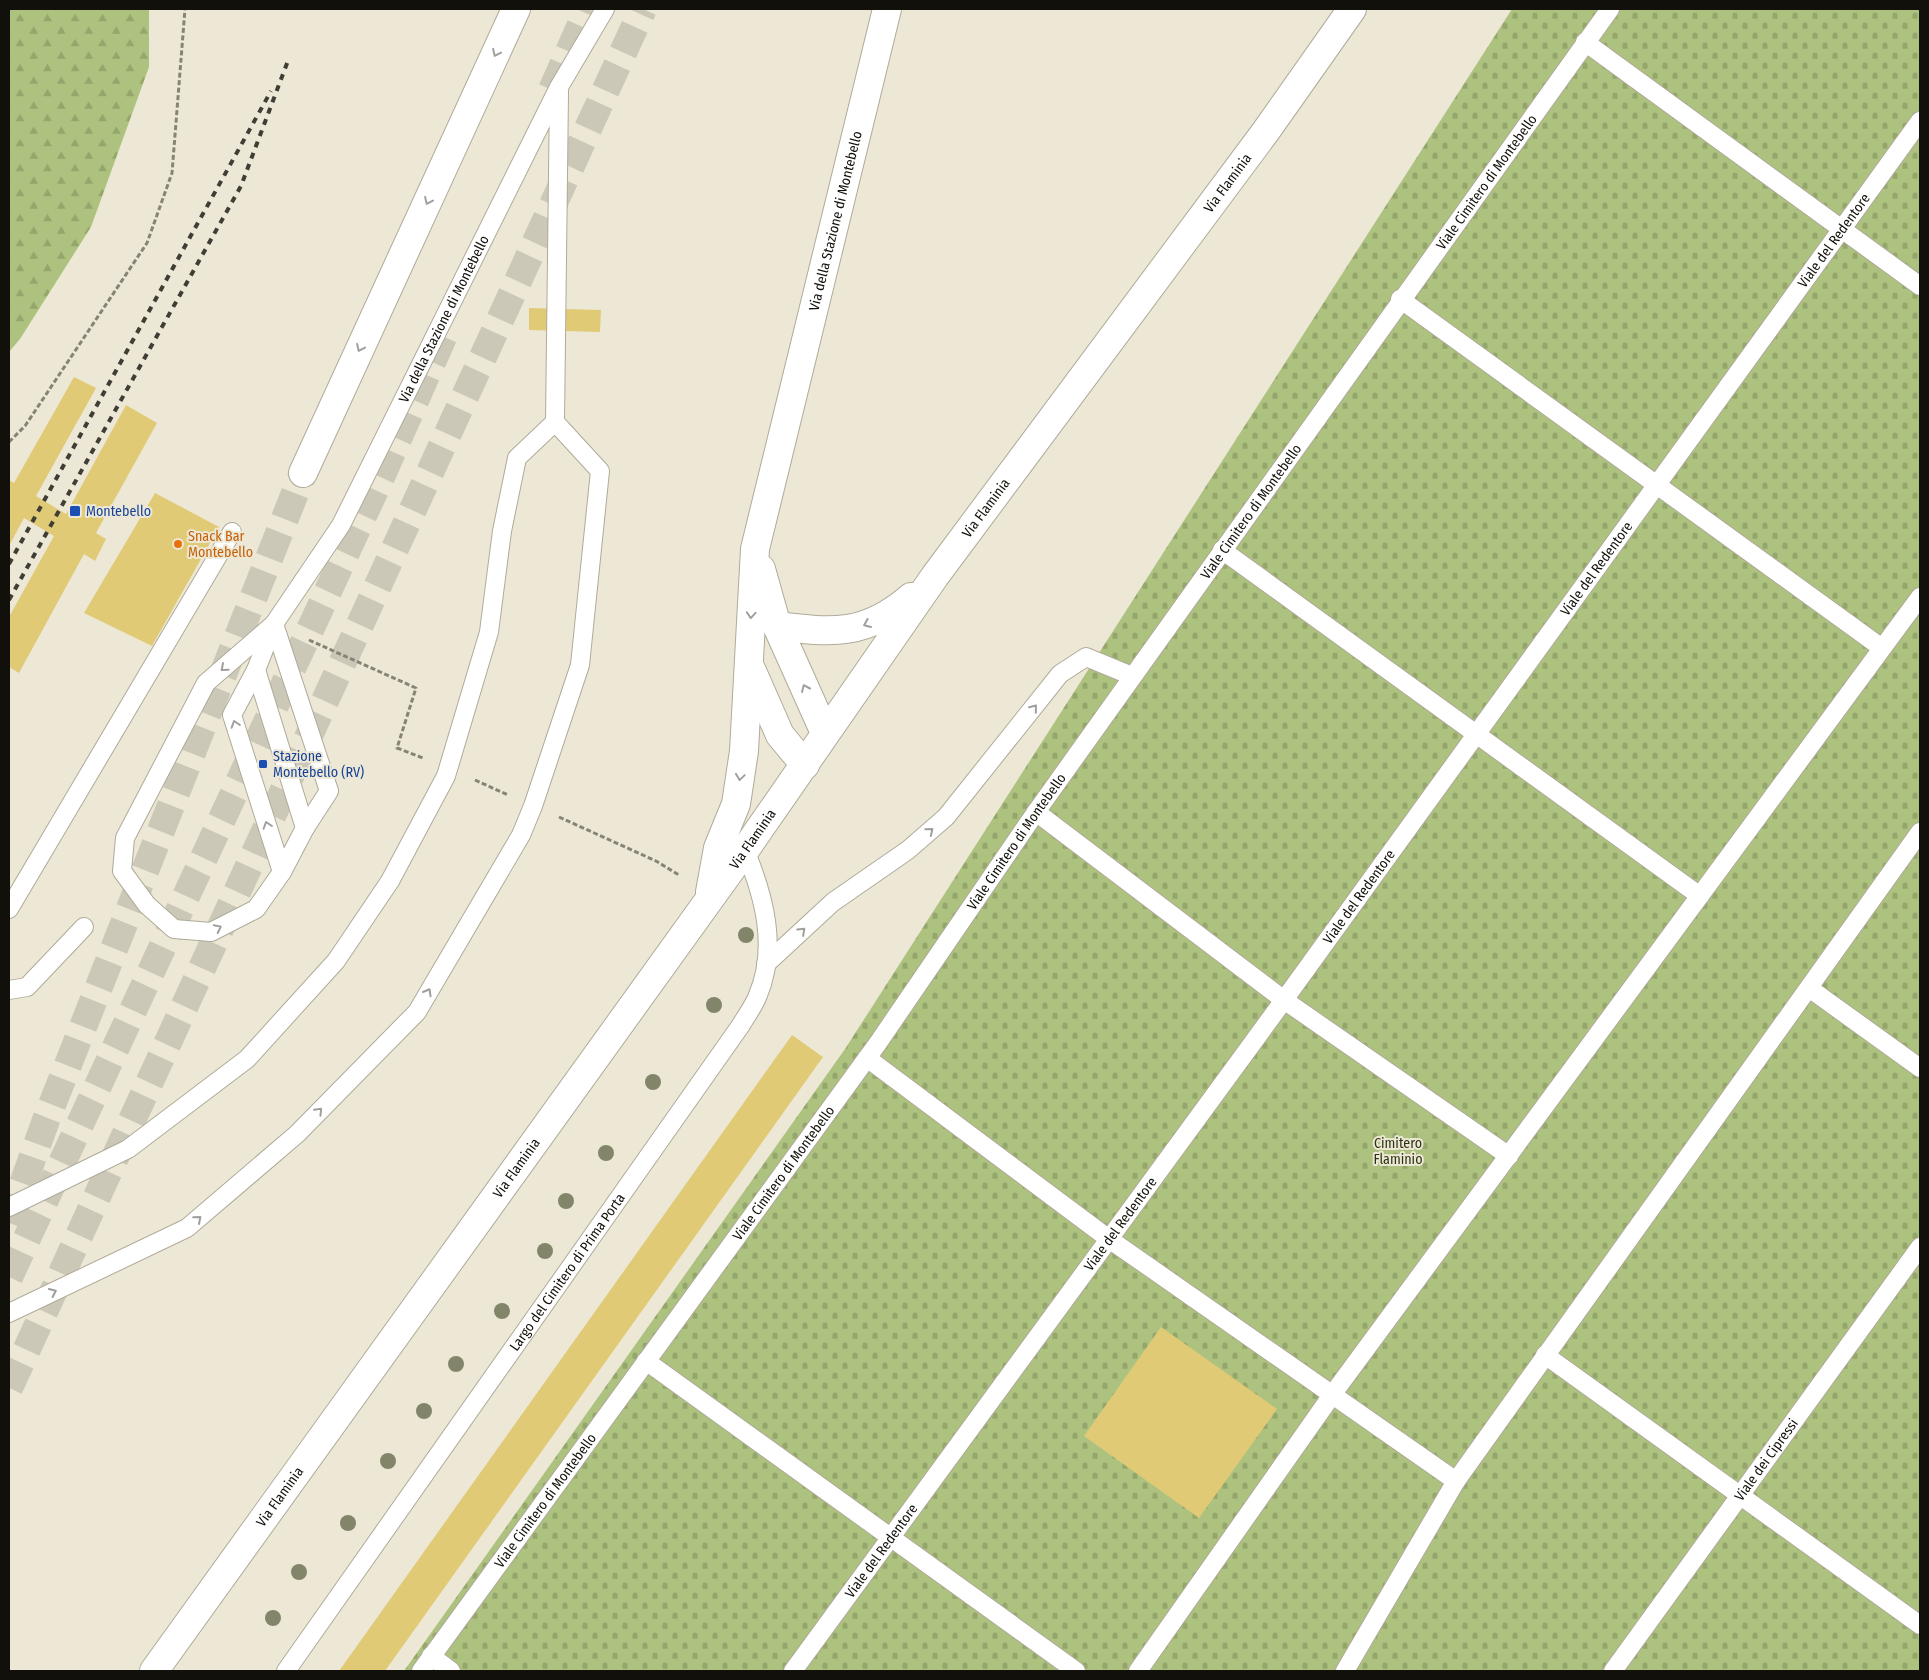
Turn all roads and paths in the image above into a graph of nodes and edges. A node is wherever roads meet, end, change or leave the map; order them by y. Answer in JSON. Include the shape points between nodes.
{"nodes":[{"id":1,"x":185,"y":9,"type":"edge"},
{"id":2,"x":516,"y":9,"type":"edge"},
{"id":3,"x":605,"y":9,"type":"edge"},
{"id":4,"x":887,"y":9,"type":"edge"},
{"id":5,"x":1352,"y":9,"type":"edge"},
{"id":6,"x":1610,"y":9,"type":"edge"},
{"id":7,"x":1585,"y":42,"type":"junction"},
{"id":8,"x":559,"y":87,"type":"junction"},
{"id":9,"x":1920,"y":121,"type":"edge"},
{"id":10,"x":1842,"y":229,"type":"junction"},
{"id":11,"x":1920,"y":286,"type":"edge"},
{"id":12,"x":1400,"y":300,"type":"junction"},
{"id":13,"x":555,"y":422,"type":"junction"},
{"id":14,"x":9,"y":442,"type":"edge"},
{"id":15,"x":303,"y":473,"type":"tunnel mouth"},
{"id":16,"x":1657,"y":485,"type":"junction"},
{"id":17,"x":232,"y":532,"type":"dead end"},
{"id":18,"x":755,"y":549,"type":"junction"},
{"id":19,"x":1222,"y":550,"type":"junction"},
{"id":20,"x":935,"y":576,"type":"junction"},
{"id":21,"x":1920,"y":597,"type":"edge"},
{"id":22,"x":274,"y":624,"type":"junction"},
{"id":23,"x":777,"y":626,"type":"junction"},
{"id":24,"x":1882,"y":648,"type":"junction"},
{"id":25,"x":748,"y":663,"type":"junction"},
{"id":26,"x":256,"y":670,"type":"junction"},
{"id":27,"x":1132,"y":676,"type":"junction"},
{"id":28,"x":826,"y":733,"type":"junction"},
{"id":29,"x":1477,"y":735,"type":"junction"},
{"id":30,"x":411,"y":754,"type":"dead end"},
{"id":31,"x":805,"y":765,"type":"junction"},
{"id":32,"x":485,"y":784,"type":"dead end"},
{"id":33,"x":508,"y":795,"type":"dead end"},
{"id":34,"x":1036,"y":812,"type":"junction"},
{"id":35,"x":569,"y":822,"type":"dead end"},
{"id":36,"x":305,"y":828,"type":"junction"},
{"id":37,"x":1920,"y":832,"type":"edge"},
{"id":38,"x":745,"y":850,"type":"junction"},
{"id":39,"x":671,"y":869,"type":"dead end"},
{"id":40,"x":282,"y":872,"type":"junction"},
{"id":41,"x":1700,"y":896,"type":"junction"},
{"id":42,"x":709,"y":898,"type":"junction"},
{"id":43,"x":9,"y":909,"type":"edge"},
{"id":44,"x":84,"y":927,"type":"dead end"},
{"id":45,"x":766,"y":964,"type":"junction"},
{"id":46,"x":1809,"y":988,"type":"junction"},
{"id":47,"x":9,"y":990,"type":"edge"},
{"id":48,"x":1284,"y":1000,"type":"junction"},
{"id":49,"x":866,"y":1058,"type":"junction"},
{"id":50,"x":1920,"y":1068,"type":"edge"},
{"id":51,"x":1509,"y":1156,"type":"junction"},
{"id":52,"x":9,"y":1207,"type":"edge"},
{"id":53,"x":1110,"y":1239,"type":"junction"},
{"id":54,"x":1920,"y":1247,"type":"edge"},
{"id":55,"x":9,"y":1313,"type":"edge"},
{"id":56,"x":1545,"y":1355,"type":"junction"},
{"id":57,"x":646,"y":1361,"type":"junction"},
{"id":58,"x":1332,"y":1394,"type":"junction"},
{"id":59,"x":1456,"y":1481,"type":"junction"},
{"id":60,"x":1740,"y":1495,"type":"junction"},
{"id":61,"x":891,"y":1538,"type":"junction"},
{"id":62,"x":1920,"y":1625,"type":"edge"},
{"id":63,"x":431,"y":1656,"type":"junction"},
{"id":64,"x":154,"y":1671,"type":"edge"},
{"id":65,"x":286,"y":1671,"type":"edge"},
{"id":66,"x":421,"y":1671,"type":"edge"},
{"id":67,"x":451,"y":1671,"type":"edge"},
{"id":68,"x":793,"y":1671,"type":"edge"},
{"id":69,"x":1076,"y":1671,"type":"edge"},
{"id":70,"x":1138,"y":1671,"type":"edge"},
{"id":71,"x":1345,"y":1671,"type":"edge"},
{"id":72,"x":1613,"y":1671,"type":"edge"}],
"edges":[{"from":1,"to":14,"type":"path","via":[[172,173],[147,243],[25,426]]},
{"from":2,"to":15,"type":"main road","one_way":true},
{"from":3,"to":8,"type":"lane","name":"Via della Stazione di Montebello"},
{"from":4,"to":18,"type":"main road","name":"Via della Stazione di Montebello"},
{"from":5,"to":20,"type":"main road","name":"Via Flaminia"},
{"from":6,"to":7,"type":"lane","name":"Viale Cimitero di Montebello"},
{"from":7,"to":10,"type":"lane"},
{"from":7,"to":12,"type":"lane","name":"Viale Cimitero di Montebello"},
{"from":8,"to":13,"type":"lane"},
{"from":8,"to":22,"type":"lane","name":"Via della Stazione di Montebello","via":[[341,525]]},
{"from":9,"to":10,"type":"lane","name":"Viale del Redentore"},
{"from":10,"to":11,"type":"lane"},
{"from":10,"to":16,"type":"lane","name":"Viale del Redentore"},
{"from":12,"to":16,"type":"lane"},
{"from":12,"to":19,"type":"lane","name":"Viale Cimitero di Montebello"},
{"from":13,"to":52,"type":"lane","via":[[517,458],[502,531],[488,632],[446,776],[390,881],[341,953],[247,1059],[128,1149]]},
{"from":55,"to":13,"type":"lane","one_way":true,"via":[[187,1228],[297,1134],[417,1012],[520,834],[533,806],[580,665],[600,471]]},
{"from":16,"to":24,"type":"lane"},
{"from":16,"to":29,"type":"lane","name":"Viale del Redentore"},
{"from":17,"to":43,"type":"lane"},
{"from":18,"to":23,"type":"main road","name":"Via della Stazione di Montebello"},
{"from":18,"to":25,"type":"main road","name":"Via della Stazione di Montebello","one_way":true},
{"from":19,"to":27,"type":"lane","name":"Viale Cimitero di Montebello"},
{"from":19,"to":29,"type":"lane"},
{"from":20,"to":23,"type":"main road","one_way":true,"via":[[884,618],[857,629],[818,631]]},
{"from":20,"to":28,"type":"main road","name":"Via Flaminia"},
{"from":21,"to":24,"type":"lane"},
{"from":22,"to":26,"type":"lane"},
{"from":22,"to":30,"type":"path","via":[[416,688],[397,748]]},
{"from":22,"to":36,"type":"lane","via":[[328,791]]},
{"from":22,"to":40,"type":"lane","one_way":true,"via":[[206,683],[125,838],[122,871],[147,905],[174,929],[210,932],[256,908]]},
{"from":28,"to":23,"type":"main road","name":"Via della Stazione di Montebello","one_way":true},
{"from":24,"to":41,"type":"lane"},
{"from":25,"to":31,"type":"main road","name":"Via della Stazione di Montebello","via":[[780,735]]},
{"from":25,"to":42,"type":"main road","name":"Via della Stazione di Montebello","one_way":true,"via":[[744,751],[736,804],[718,848]]},
{"from":26,"to":36,"type":"lane"},
{"from":40,"to":26,"type":"lane","one_way":true,"via":[[232,715]]},
{"from":27,"to":34,"type":"lane","name":"Viale Cimitero di Montebello"},
{"from":45,"to":27,"type":"lane","one_way":true,"via":[[833,902],[908,850],[946,818],[1060,674],[1086,657]]},
{"from":28,"to":31,"type":"main road","name":"Via Flaminia"},
{"from":29,"to":41,"type":"lane"},
{"from":29,"to":48,"type":"lane","name":"Viale del Redentore"},
{"from":31,"to":38,"type":"main road","name":"Via Flaminia"},
{"from":32,"to":33,"type":"path"},
{"from":34,"to":48,"type":"lane"},
{"from":34,"to":49,"type":"lane","name":"Viale Cimitero di Montebello"},
{"from":35,"to":39,"type":"path"},
{"from":36,"to":40,"type":"lane"},
{"from":37,"to":46,"type":"lane"},
{"from":38,"to":42,"type":"main road","name":"Via Flaminia"},
{"from":38,"to":45,"type":"lane","name":"Largo del Cimitero di Prima Porta","via":[[760,886],[768,924]]},
{"from":41,"to":51,"type":"lane"},
{"from":42,"to":64,"type":"main road","name":"Via Flaminia"},
{"from":44,"to":47,"type":"lane","via":[[27,988]]},
{"from":45,"to":65,"type":"lane","name":"Largo del Cimitero di Prima Porta","via":[[758,995],[741,1026]]},
{"from":46,"to":50,"type":"lane"},
{"from":46,"to":56,"type":"lane"},
{"from":48,"to":51,"type":"lane"},
{"from":48,"to":53,"type":"lane","name":"Viale del Redentore"},
{"from":49,"to":53,"type":"lane"},
{"from":49,"to":57,"type":"lane","name":"Viale Cimitero di Montebello"},
{"from":51,"to":58,"type":"lane"},
{"from":53,"to":58,"type":"lane"},
{"from":53,"to":61,"type":"lane","name":"Viale del Redentore"},
{"from":54,"to":60,"type":"lane","name":"Viale dei Cipressi"},
{"from":56,"to":59,"type":"lane"},
{"from":56,"to":60,"type":"lane"},
{"from":57,"to":61,"type":"lane"},
{"from":57,"to":63,"type":"lane","name":"Viale Cimitero di Montebello"},
{"from":58,"to":59,"type":"lane"},
{"from":58,"to":70,"type":"lane"},
{"from":59,"to":71,"type":"lane"},
{"from":60,"to":62,"type":"lane"},
{"from":60,"to":72,"type":"lane","name":"Viale dei Cipressi"},
{"from":61,"to":68,"type":"lane","name":"Viale del Redentore"},
{"from":61,"to":69,"type":"lane"},
{"from":63,"to":66,"type":"lane","name":"Viale Cimitero di Montebello"},
{"from":63,"to":67,"type":"lane"}]}
